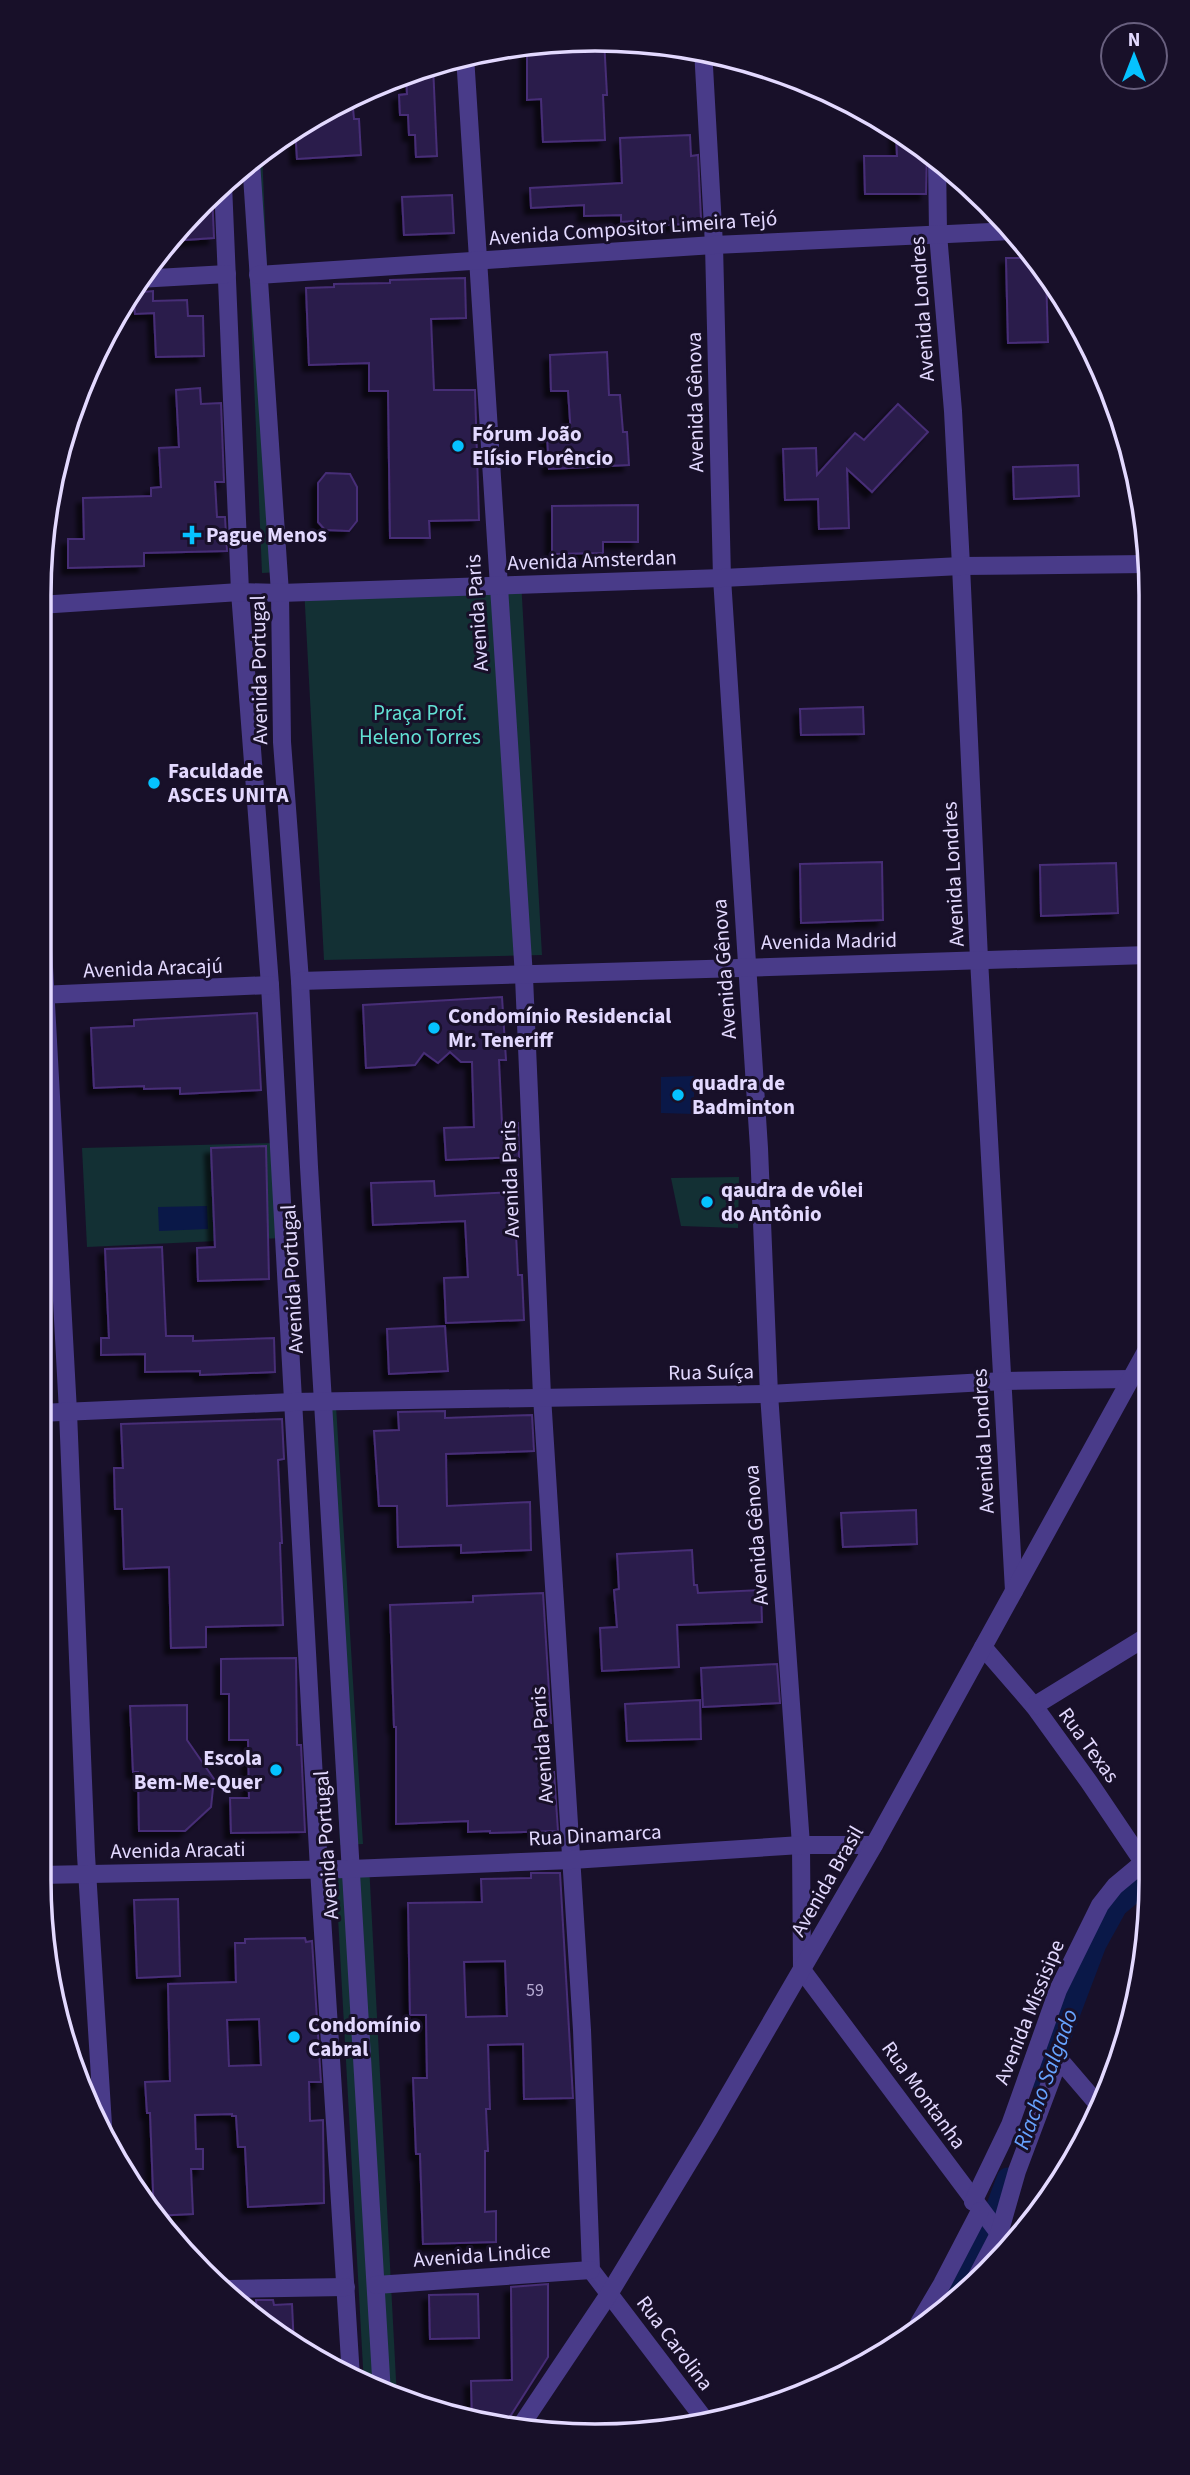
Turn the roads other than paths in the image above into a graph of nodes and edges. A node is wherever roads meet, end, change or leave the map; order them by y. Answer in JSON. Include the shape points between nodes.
{"nodes":[{"id":1,"x":704,"y":62,"type":"edge"},
{"id":2,"x":466,"y":66,"type":"edge"},
{"id":3,"x":937,"y":172,"type":"edge"},
{"id":4,"x":252,"y":173,"type":"edge"},
{"id":5,"x":224,"y":197,"type":"edge"},
{"id":6,"x":1000,"y":231,"type":"edge"},
{"id":7,"x":939,"y":234,"type":"junction"},
{"id":8,"x":714,"y":245,"type":"junction"},
{"id":9,"x":477,"y":261,"type":"junction"},
{"id":10,"x":227,"y":274,"type":"junction"},
{"id":11,"x":258,"y":275,"type":"junction"},
{"id":12,"x":153,"y":278,"type":"edge"},
{"id":13,"x":1138,"y":564,"type":"edge"},
{"id":14,"x":961,"y":566,"type":"junction"},
{"id":15,"x":722,"y":578,"type":"junction"},
{"id":16,"x":498,"y":586,"type":"junction"},
{"id":17,"x":240,"y":592,"type":"junction"},
{"id":18,"x":280,"y":593,"type":"junction"},
{"id":19,"x":51,"y":604,"type":"edge"},
{"id":20,"x":1139,"y":955,"type":"edge"},
{"id":21,"x":979,"y":959,"type":"junction"},
{"id":22,"x":747,"y":966,"type":"junction"},
{"id":23,"x":524,"y":976,"type":"junction"},
{"id":24,"x":300,"y":981,"type":"junction"},
{"id":25,"x":270,"y":985,"type":"junction"},
{"id":26,"x":51,"y":995,"type":"edge"},
{"id":27,"x":51,"y":1128,"type":"edge"},
{"id":28,"x":1139,"y":1363,"type":"edge"},
{"id":29,"x":1130,"y":1379,"type":"junction"},
{"id":30,"x":1003,"y":1381,"type":"junction"},
{"id":31,"x":769,"y":1394,"type":"junction"},
{"id":32,"x":542,"y":1396,"type":"junction"},
{"id":33,"x":293,"y":1402,"type":"junction"},
{"id":34,"x":322,"y":1402,"type":"junction"},
{"id":35,"x":68,"y":1412,"type":"junction"},
{"id":36,"x":51,"y":1413,"type":"edge"},
{"id":37,"x":1014,"y":1591,"type":"junction"},
{"id":38,"x":1139,"y":1641,"type":"edge"},
{"id":39,"x":983,"y":1647,"type":"junction"},
{"id":40,"x":1034,"y":1706,"type":"junction"},
{"id":41,"x":801,"y":1845,"type":"junction"},
{"id":42,"x":874,"y":1845,"type":"junction"},
{"id":43,"x":1139,"y":1850,"type":"edge"},
{"id":44,"x":572,"y":1860,"type":"junction"},
{"id":45,"x":318,"y":1869,"type":"junction"},
{"id":46,"x":350,"y":1869,"type":"junction"},
{"id":47,"x":1139,"y":1870,"type":"edge"},
{"id":48,"x":51,"y":1875,"type":"edge"},
{"id":49,"x":87,"y":1875,"type":"junction"},
{"id":50,"x":802,"y":1970,"type":"junction"},
{"id":51,"x":1093,"y":2099,"type":"edge"},
{"id":52,"x":102,"y":2110,"type":"edge"},
{"id":53,"x":990,"y":2223,"type":"edge"},
{"id":54,"x":978,"y":2267,"type":"edge"},
{"id":55,"x":591,"y":2270,"type":"junction"},
{"id":56,"x":376,"y":2285,"type":"junction"},
{"id":57,"x":346,"y":2287,"type":"junction"},
{"id":58,"x":236,"y":2289,"type":"edge"},
{"id":59,"x":609,"y":2294,"type":"junction"},
{"id":60,"x":925,"y":2313,"type":"edge"},
{"id":61,"x":350,"y":2366,"type":"edge"},
{"id":62,"x":381,"y":2380,"type":"edge"},
{"id":63,"x":700,"y":2414,"type":"edge"},
{"id":64,"x":525,"y":2420,"type":"edge"}],
"edges":[{"from":1,"to":8,"type":"street","name":"Avenida Gênova"},
{"from":2,"to":9,"type":"street","name":"Avenida Paris"},
{"from":3,"to":7,"type":"street","name":"Avenida Londres"},
{"from":4,"to":11,"type":"street","name":"Avenida Portugal"},
{"from":5,"to":10,"type":"street","name":"Avenida Portugal"},
{"from":6,"to":7,"type":"street","name":"Avenida Compositor Limeira Tejó"},
{"from":7,"to":8,"type":"street","name":"Avenida Compositor Limeira Tejó"},
{"from":7,"to":14,"type":"street","name":"Avenida Londres"},
{"from":8,"to":9,"type":"street","name":"Avenida Compositor Limeira Tejó"},
{"from":8,"to":15,"type":"street","name":"Avenida Gênova"},
{"from":9,"to":11,"type":"street","name":"Avenida Compositor Limeira Tejó"},
{"from":9,"to":16,"type":"street","name":"Avenida Paris"},
{"from":10,"to":12,"type":"street"},
{"from":10,"to":17,"type":"street","name":"Avenida Portugal"},
{"from":11,"to":18,"type":"street","name":"Avenida Portugal"},
{"from":13,"to":14,"type":"street","name":"Avenida Amsterdan"},
{"from":14,"to":15,"type":"street","name":"Avenida Amsterdan"},
{"from":14,"to":21,"type":"street","name":"Avenida Londres"},
{"from":15,"to":16,"type":"street","name":"Avenida Amsterdan"},
{"from":15,"to":22,"type":"street","name":"Avenida Gênova"},
{"from":16,"to":18,"type":"street","name":"Avenida Amsterdan"},
{"from":16,"to":23,"type":"street","name":"Avenida Paris"},
{"from":17,"to":18,"type":"street","name":"Avenida Amsterdan"},
{"from":17,"to":19,"type":"street","name":"Avenida Amsterdan"},
{"from":17,"to":25,"type":"street","name":"Avenida Portugal"},
{"from":18,"to":24,"type":"street","name":"Avenida Portugal","via":[[282,742]]},
{"from":20,"to":21,"type":"street","name":"Avenida Madrid"},
{"from":21,"to":22,"type":"street","name":"Avenida Madrid"},
{"from":21,"to":30,"type":"street","name":"Avenida Londres"},
{"from":22,"to":23,"type":"street","name":"Avenida Madrid"},
{"from":22,"to":31,"type":"street","name":"Avenida Gênova"},
{"from":23,"to":24,"type":"street","name":"Avenida Madrid"},
{"from":23,"to":32,"type":"street","name":"Avenida Paris"},
{"from":24,"to":34,"type":"street","name":"Avenida Portugal"},
{"from":25,"to":26,"type":"street","name":"Avenida Aracajú"},
{"from":25,"to":33,"type":"street","name":"Avenida Portugal"},
{"from":27,"to":35,"type":"street"},
{"from":28,"to":29,"type":"street","name":"Avenida Brasil"},
{"from":29,"to":30,"type":"street","name":"Rua Suíça"},
{"from":29,"to":37,"type":"street","name":"Avenida Brasil"},
{"from":30,"to":31,"type":"street","name":"Rua Suíça"},
{"from":30,"to":37,"type":"street","name":"Avenida Londres"},
{"from":31,"to":32,"type":"street","name":"Rua Suíça"},
{"from":31,"to":41,"type":"street","name":"Avenida Gênova"},
{"from":32,"to":34,"type":"street","name":"Rua Suíça"},
{"from":32,"to":44,"type":"street","name":"Avenida Paris"},
{"from":33,"to":34,"type":"street","name":"Rua Suíça"},
{"from":33,"to":35,"type":"street","name":"Rua Suíça"},
{"from":33,"to":45,"type":"street","name":"Avenida Portugal"},
{"from":34,"to":46,"type":"street","name":"Avenida Portugal"},
{"from":35,"to":36,"type":"street","name":"Rua Suíça"},
{"from":35,"to":49,"type":"street"},
{"from":37,"to":39,"type":"street","name":"Avenida Brasil"},
{"from":38,"to":40,"type":"street"},
{"from":39,"to":40,"type":"street","name":"Rua Texas"},
{"from":39,"to":42,"type":"street","name":"Avenida Brasil"},
{"from":40,"to":43,"type":"street","name":"Rua Texas"},
{"from":41,"to":42,"type":"street","name":"Rua Dinamarca"},
{"from":41,"to":44,"type":"street","name":"Rua Dinamarca"},
{"from":41,"to":50,"type":"street","name":"Avenida Gênova"},
{"from":42,"to":50,"type":"street","name":"Avenida Brasil"},
{"from":44,"to":46,"type":"street","name":"Rua Dinamarca"},
{"from":44,"to":55,"type":"street","name":"Avenida Paris"},
{"from":45,"to":46,"type":"street","name":"Rua Dinamarca"},
{"from":45,"to":49,"type":"street","name":"Avenida Aracati"},
{"from":45,"to":57,"type":"street","name":"Avenida Portugal"},
{"from":46,"to":56,"type":"street","name":"Avenida Portugal"},
{"from":47,"to":53,"type":"street","name":"Avenida Missisipe","via":[[1115,1886],[1096,1914],[1058,1990],[1010,2125]]},
{"from":48,"to":49,"type":"street","name":"Avenida Aracati"},
{"from":49,"to":52,"type":"street"},
{"from":50,"to":53,"type":"street","name":"Rua Montanha"},
{"from":50,"to":59,"type":"street","name":"Avenida Brasil"},
{"from":51,"to":53,"type":"street","name":"Avenida Missisipe","via":[[1059,2059],[1017,2171]]},
{"from":53,"to":54,"type":"street","name":"Avenida Missisipe"},
{"from":53,"to":60,"type":"street","name":"Avenida Missisipe"},
{"from":55,"to":56,"type":"street","name":"Avenida Lindice"},
{"from":55,"to":59,"type":"street"},
{"from":56,"to":62,"type":"street","name":"Avenida Portugal"},
{"from":57,"to":58,"type":"street"},
{"from":57,"to":61,"type":"street","name":"Avenida Portugal"},
{"from":59,"to":63,"type":"street","name":"Rua Carolina"},
{"from":59,"to":64,"type":"street","name":"Avenida Brasil"}]}
